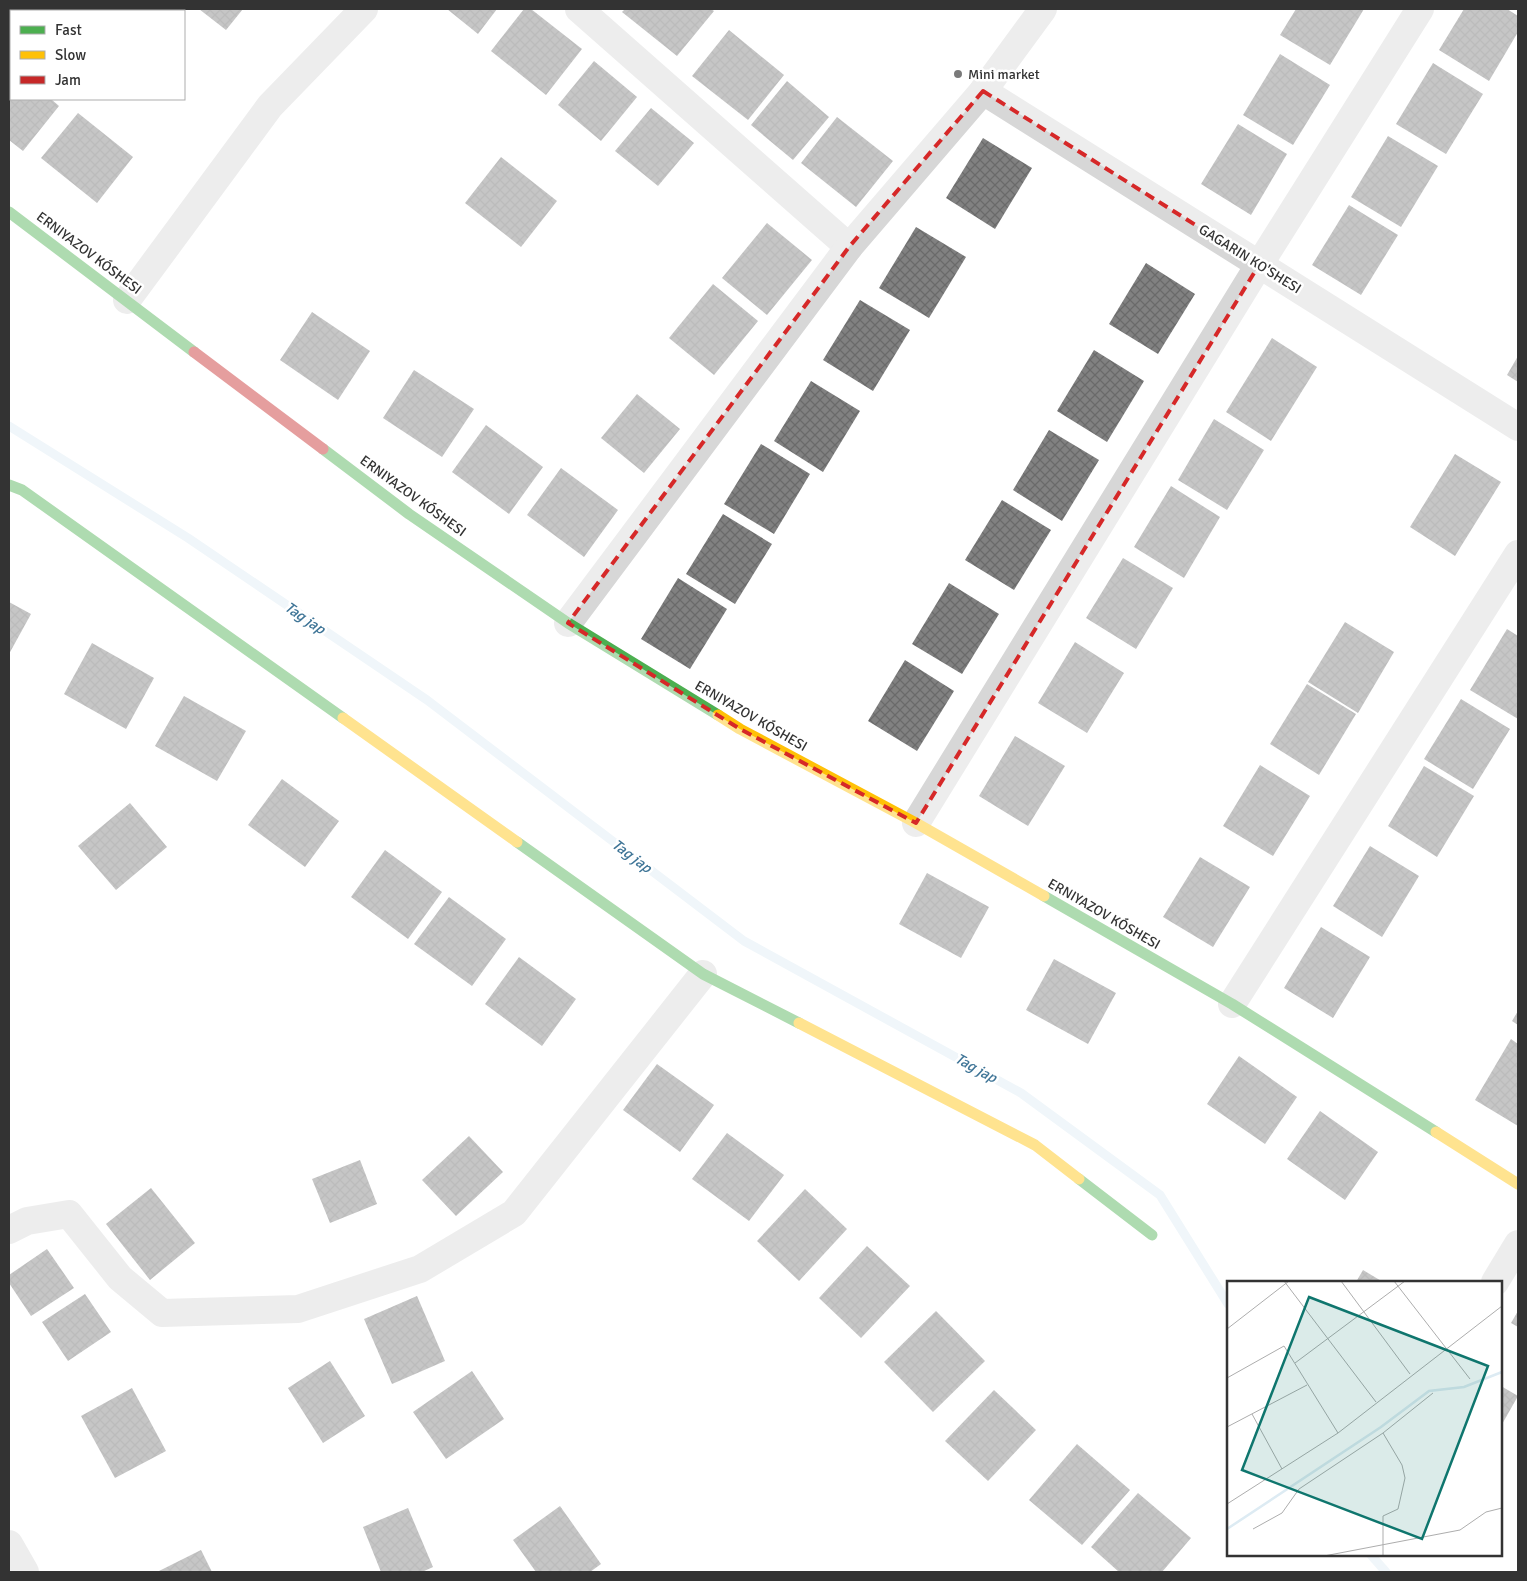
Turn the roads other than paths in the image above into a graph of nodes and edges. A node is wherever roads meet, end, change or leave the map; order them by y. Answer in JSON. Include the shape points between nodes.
{"nodes":[{"id":1,"x":364,"y":9,"type":"edge"},
{"id":2,"x":579,"y":9,"type":"edge"},
{"id":3,"x":1043,"y":9,"type":"edge"},
{"id":4,"x":1420,"y":9,"type":"edge"},
{"id":5,"x":983,"y":91,"type":"junction"},
{"id":6,"x":9,"y":212,"type":"edge"},
{"id":7,"x":849,"y":247,"type":"junction"},
{"id":8,"x":1259,"y":265,"type":"junction"},
{"id":9,"x":127,"y":300,"type":"junction"},
{"id":10,"x":1518,"y":427,"type":"edge"},
{"id":11,"x":9,"y":485,"type":"edge"},
{"id":12,"x":1518,"y":554,"type":"edge"},
{"id":13,"x":568,"y":623,"type":"junction"},
{"id":14,"x":916,"y":823,"type":"junction"},
{"id":15,"x":703,"y":974,"type":"junction"},
{"id":16,"x":1232,"y":1004,"type":"junction"},
{"id":17,"x":1518,"y":1184,"type":"edge"},
{"id":18,"x":9,"y":1230,"type":"edge"},
{"id":19,"x":1152,"y":1235,"type":"dead end"},
{"id":20,"x":1518,"y":1244,"type":"edge"},
{"id":21,"x":1496,"y":1281,"type":"edge"},
{"id":22,"x":9,"y":1544,"type":"edge"},
{"id":23,"x":25,"y":1572,"type":"edge"}],
"edges":[{"from":1,"to":9,"type":"street","via":[[270,106]]},
{"from":2,"to":7,"type":"street"},
{"from":3,"to":5,"type":"street"},
{"from":4,"to":8,"type":"street"},
{"from":5,"to":7,"type":"street"},
{"from":5,"to":8,"type":"street","name":"GAGARIN KO'SHESI"},
{"from":6,"to":9,"type":"street","name":"ERNIYAZOV KÓSHESI"},
{"from":7,"to":13,"type":"street"},
{"from":8,"to":10,"type":"street","name":"GAGARIN KO'SHESI"},
{"from":8,"to":14,"type":"street"},
{"from":9,"to":13,"type":"street","name":"ERNIYAZOV KÓSHESI","via":[[409,514]]},
{"from":11,"to":15,"type":"street","via":[[22,490]]},
{"from":12,"to":16,"type":"street"},
{"from":13,"to":14,"type":"street","name":"ERNIYAZOV KÓSHESI","via":[[740,729]]},
{"from":14,"to":16,"type":"street","name":"ERNIYAZOV KÓSHESI"},
{"from":15,"to":18,"type":"street","via":[[514,1213],[420,1269],[298,1309],[162,1313],[120,1278],[69,1214],[27,1221]]},
{"from":15,"to":19,"type":"street","via":[[1035,1145]]},
{"from":16,"to":17,"type":"street","name":"ERNIYAZOV KÓSHESI"},
{"from":20,"to":21,"type":"street"},
{"from":22,"to":23,"type":"street"}]}
